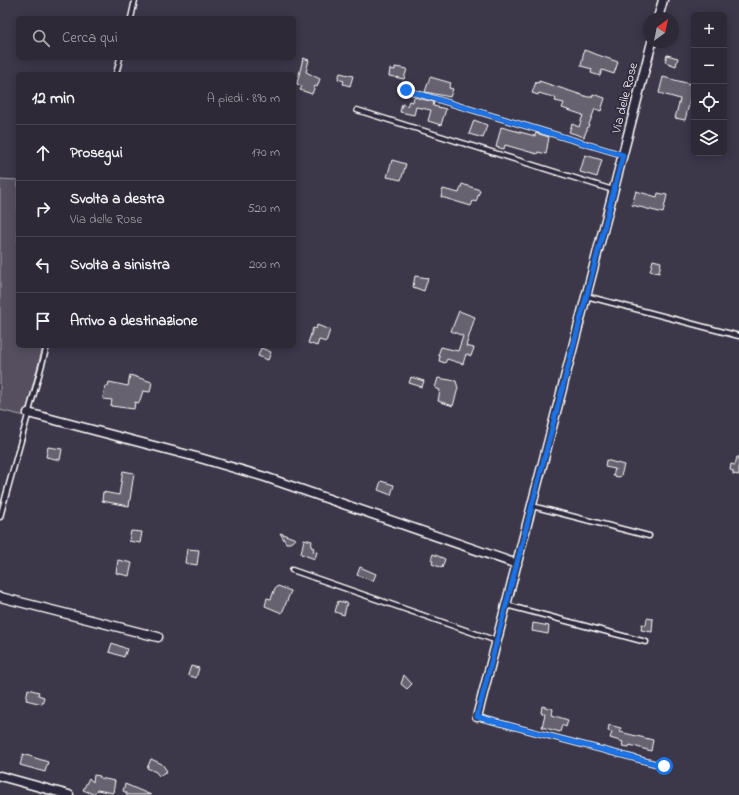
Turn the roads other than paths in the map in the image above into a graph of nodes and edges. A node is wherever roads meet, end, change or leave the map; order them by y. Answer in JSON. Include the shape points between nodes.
{"nodes":[{"id":1,"x":135,"y":0,"type":"edge"},
{"id":2,"x":663,"y":0,"type":"edge"},
{"id":3,"x":660,"y":12,"type":"edge"},
{"id":4,"x":131,"y":16,"type":"edge"},
{"id":5,"x":650,"y":48,"type":"edge"},
{"id":6,"x":120,"y":60,"type":"edge"},
{"id":7,"x":116,"y":72,"type":"edge"},
{"id":8,"x":406,"y":90,"type":"dead end"},
{"id":9,"x":357,"y":110,"type":"dead end"},
{"id":10,"x":623,"y":155,"type":"junction"},
{"id":11,"x":614,"y":190,"type":"junction"},
{"id":12,"x":586,"y":296,"type":"junction"},
{"id":13,"x":739,"y":336,"type":"edge"},
{"id":14,"x":45,"y":348,"type":"edge"},
{"id":15,"x":28,"y":413,"type":"junction"},
{"id":16,"x":532,"y":506,"type":"junction"},
{"id":17,"x":0,"y":517,"type":"edge"},
{"id":18,"x":649,"y":536,"type":"dead end"},
{"id":19,"x":517,"y":564,"type":"junction"},
{"id":20,"x":292,"y":570,"type":"dead end"},
{"id":21,"x":0,"y":597,"type":"edge"},
{"id":22,"x":506,"y":605,"type":"junction"},
{"id":23,"x":158,"y":637,"type":"dead end"},
{"id":24,"x":497,"y":641,"type":"junction"},
{"id":25,"x":646,"y":642,"type":"dead end"},
{"id":26,"x":477,"y":717,"type":"joint"},
{"id":27,"x":664,"y":766,"type":"dead end"},
{"id":28,"x":0,"y":776,"type":"edge"},
{"id":29,"x":69,"y":795,"type":"edge"}],
"edges":[{"from":1,"to":4,"type":"lane"},
{"from":2,"to":3,"type":"street"},
{"from":5,"to":10,"type":"street","name":"Via delle Rose"},
{"from":6,"to":7,"type":"lane"},
{"from":8,"to":10,"type":"lane"},
{"from":9,"to":11,"type":"lane"},
{"from":10,"to":11,"type":"street","name":"Via delle Rose"},
{"from":11,"to":12,"type":"street","name":"Via delle Rose"},
{"from":12,"to":13,"type":"lane"},
{"from":12,"to":16,"type":"street","name":"Via delle Rose"},
{"from":14,"to":15,"type":"lane"},
{"from":15,"to":17,"type":"lane"},
{"from":15,"to":19,"type":"street","via":[[265,477]]},
{"from":16,"to":18,"type":"lane"},
{"from":16,"to":19,"type":"street","name":"Via delle Rose"},
{"from":19,"to":22,"type":"street","name":"Via delle Rose"},
{"from":20,"to":24,"type":"lane"},
{"from":21,"to":23,"type":"street"},
{"from":22,"to":24,"type":"street","name":"Via delle Rose"},
{"from":22,"to":25,"type":"lane"},
{"from":24,"to":26,"type":"street","name":"Via delle Rose"},
{"from":26,"to":27,"type":"lane"},
{"from":28,"to":29,"type":"street"}]}
